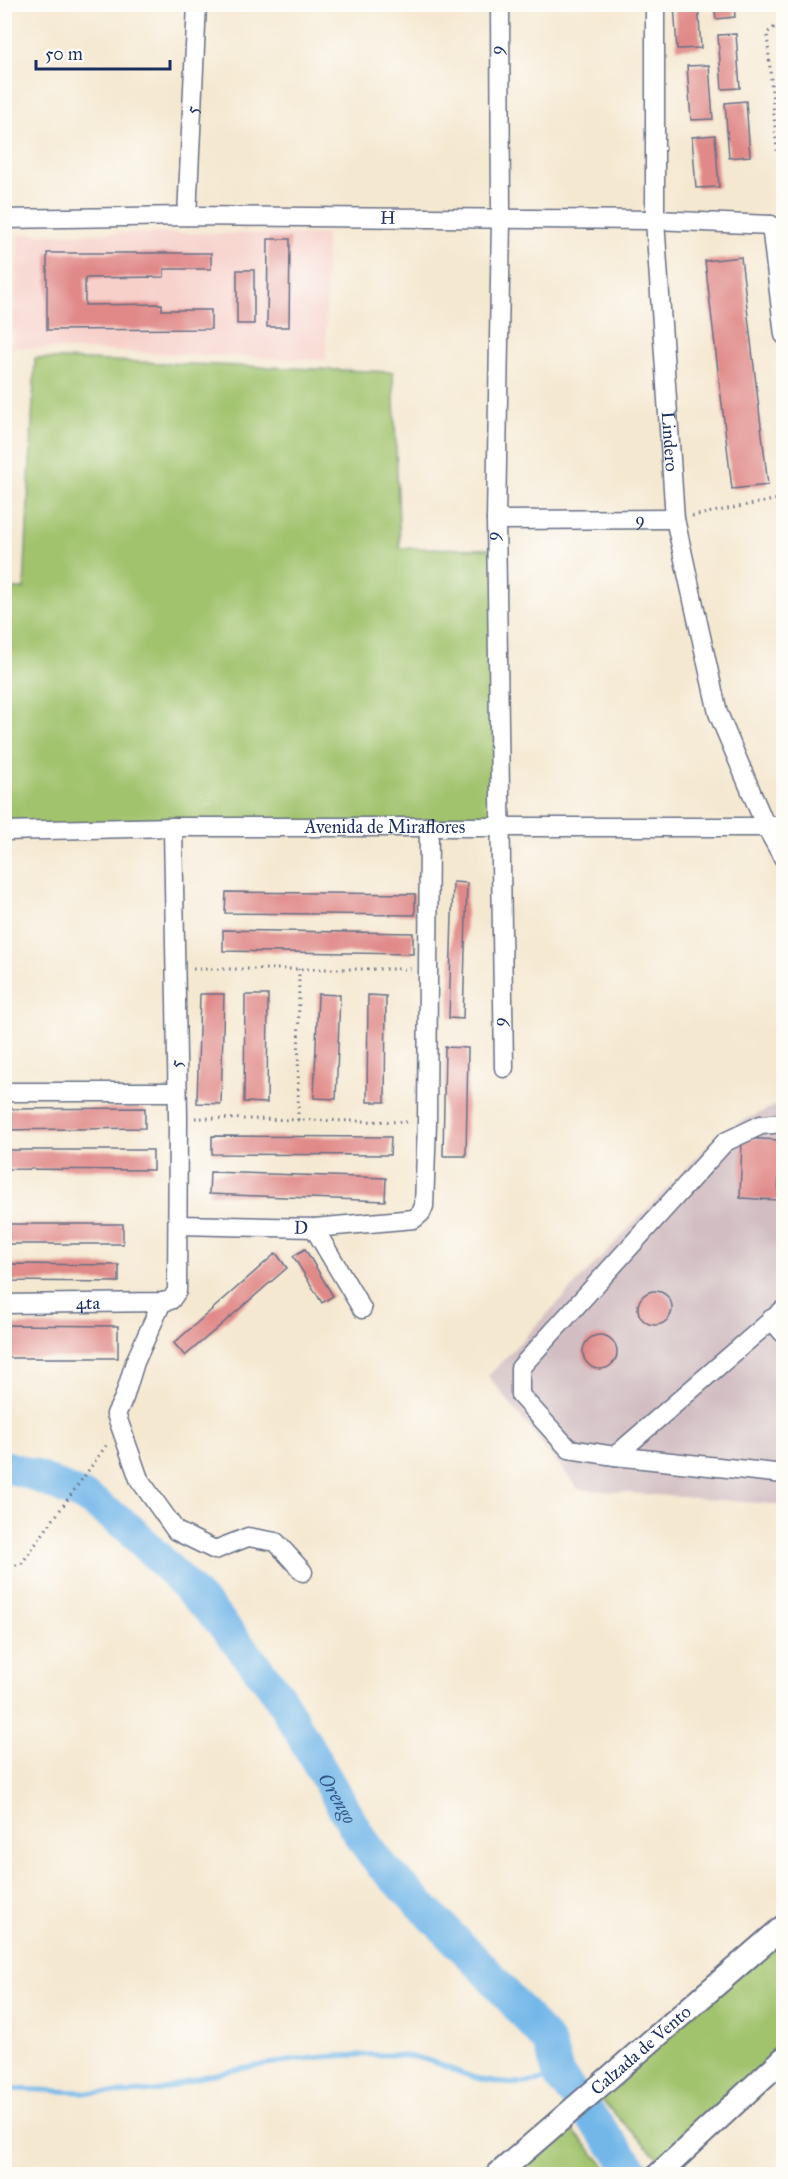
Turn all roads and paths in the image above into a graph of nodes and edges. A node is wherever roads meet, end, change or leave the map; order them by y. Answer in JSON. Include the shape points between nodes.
{"nodes":[{"id":1,"x":198,"y":4,"type":"edge"},
{"id":2,"x":500,"y":4,"type":"edge"},
{"id":3,"x":656,"y":4,"type":"edge"},
{"id":4,"x":783,"y":20,"type":"edge"},
{"id":5,"x":777,"y":151,"type":"dead end"},
{"id":6,"x":187,"y":216,"type":"junction"},
{"id":7,"x":4,"y":219,"type":"edge"},
{"id":8,"x":501,"y":219,"type":"junction"},
{"id":9,"x":655,"y":220,"type":"junction"},
{"id":10,"x":777,"y":221,"type":"edge"},
{"id":11,"x":783,"y":330,"type":"edge"},
{"id":12,"x":783,"y":498,"type":"edge"},
{"id":13,"x":675,"y":519,"type":"junction"},
{"id":14,"x":496,"y":520,"type":"junction"},
{"id":15,"x":429,"y":825,"type":"junction"},
{"id":16,"x":499,"y":826,"type":"junction"},
{"id":17,"x":775,"y":826,"type":"edge"},
{"id":18,"x":173,"y":827,"type":"junction"},
{"id":19,"x":4,"y":831,"type":"edge"},
{"id":20,"x":783,"y":859,"type":"edge"},
{"id":21,"x":175,"y":969,"type":"junction"},
{"id":22,"x":299,"y":969,"type":"junction"},
{"id":23,"x":428,"y":969,"type":"junction"},
{"id":24,"x":504,"y":1068,"type":"dead end"},
{"id":25,"x":4,"y":1092,"type":"edge"},
{"id":26,"x":177,"y":1092,"type":"junction"},
{"id":27,"x":178,"y":1117,"type":"junction"},
{"id":28,"x":298,"y":1120,"type":"junction"},
{"id":29,"x":427,"y":1123,"type":"junction"},
{"id":30,"x":783,"y":1123,"type":"edge"},
{"id":31,"x":178,"y":1225,"type":"junction"},
{"id":32,"x":314,"y":1228,"type":"junction"},
{"id":33,"x":167,"y":1301,"type":"junction"},
{"id":34,"x":4,"y":1304,"type":"edge"},
{"id":35,"x":362,"y":1309,"type":"dead end"},
{"id":36,"x":777,"y":1314,"type":"edge"},
{"id":37,"x":783,"y":1334,"type":"edge"},
{"id":38,"x":116,"y":1414,"type":"junction"},
{"id":39,"x":615,"y":1456,"type":"junction"},
{"id":40,"x":783,"y":1474,"type":"edge"},
{"id":41,"x":4,"y":1569,"type":"edge"},
{"id":42,"x":303,"y":1572,"type":"dead end"},
{"id":43,"x":783,"y":1926,"type":"edge"},
{"id":44,"x":783,"y":2058,"type":"edge"},
{"id":45,"x":498,"y":2175,"type":"edge"},
{"id":46,"x":659,"y":2175,"type":"edge"}],
"edges":[{"from":1,"to":6,"type":"street","name":"5"},
{"from":2,"to":8,"type":"street","name":"6"},
{"from":3,"to":9,"type":"street","name":"Lindero"},
{"from":4,"to":5,"type":"path","via":[[767,33]]},
{"from":6,"to":7,"type":"street","name":"H"},
{"from":6,"to":8,"type":"street","name":"H"},
{"from":8,"to":9,"type":"street","name":"H"},
{"from":8,"to":14,"type":"street","name":"6"},
{"from":9,"to":10,"type":"street","name":"H"},
{"from":9,"to":13,"type":"street","name":"Lindero"},
{"from":10,"to":11,"type":"street"},
{"from":12,"to":13,"type":"path"},
{"from":13,"to":14,"type":"street","name":"9"},
{"from":13,"to":17,"type":"street","name":"Lindero","via":[[718,713]]},
{"from":14,"to":16,"type":"street","name":"6"},
{"from":15,"to":16,"type":"street","name":"Avenida de Miraflores"},
{"from":15,"to":18,"type":"street","name":"Avenida de Miraflores"},
{"from":15,"to":23,"type":"street"},
{"from":16,"to":17,"type":"street","name":"Avenida de Miraflores"},
{"from":16,"to":24,"type":"street","name":"6"},
{"from":17,"to":20,"type":"street","name":"Lindero"},
{"from":18,"to":19,"type":"street","name":"Avenida de Miraflores"},
{"from":18,"to":21,"type":"street","name":"5"},
{"from":21,"to":22,"type":"path"},
{"from":21,"to":26,"type":"street","name":"5"},
{"from":22,"to":23,"type":"path"},
{"from":22,"to":28,"type":"path"},
{"from":23,"to":29,"type":"street"},
{"from":25,"to":26,"type":"street"},
{"from":26,"to":27,"type":"street","name":"5"},
{"from":27,"to":28,"type":"path"},
{"from":27,"to":31,"type":"street","name":"5"},
{"from":28,"to":29,"type":"path"},
{"from":29,"to":32,"type":"street","name":"D","via":[[421,1213],[414,1219]]},
{"from":30,"to":39,"type":"street","via":[[761,1125],[725,1142],[520,1368],[520,1395],[569,1449]]},
{"from":31,"to":32,"type":"street","name":"D"},
{"from":31,"to":33,"type":"street","name":"5","via":[[177,1291]]},
{"from":32,"to":35,"type":"street"},
{"from":33,"to":34,"type":"street","name":"4ta"},
{"from":33,"to":38,"type":"street","name":"5","via":[[135,1362]]},
{"from":36,"to":37,"type":"street"},
{"from":36,"to":39,"type":"street"},
{"from":38,"to":41,"type":"path","via":[[109,1443],[38,1543],[22,1563]]},
{"from":38,"to":42,"type":"street","via":[[139,1479],[176,1531],[215,1550],[248,1537],[276,1542]]},
{"from":39,"to":40,"type":"street"},
{"from":43,"to":45,"type":"main road","name":"Calzada de Vento"},
{"from":44,"to":46,"type":"main road"}]}
